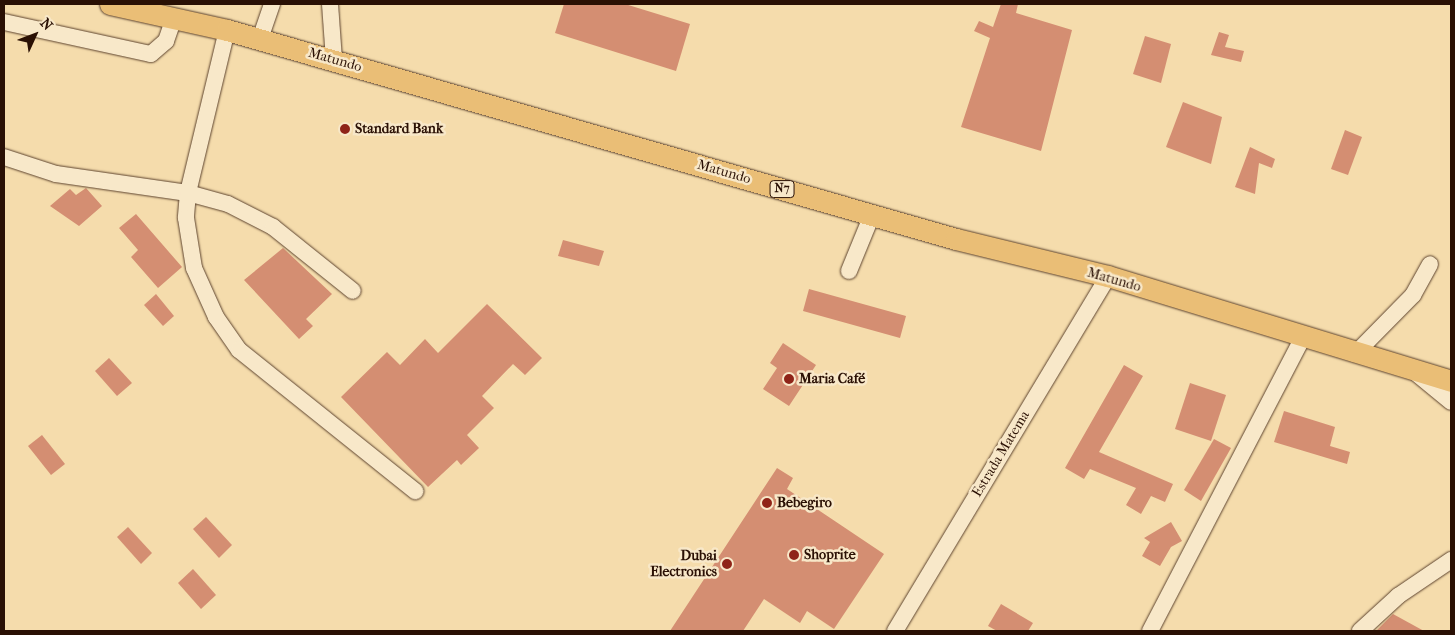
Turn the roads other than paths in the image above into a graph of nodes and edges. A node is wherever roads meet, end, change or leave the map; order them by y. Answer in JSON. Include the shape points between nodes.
{"nodes":[{"id":1,"x":110,"y":4,"type":"edge"},
{"id":2,"x":272,"y":4,"type":"edge"},
{"id":3,"x":330,"y":4,"type":"edge"},
{"id":4,"x":174,"y":18,"type":"junction"},
{"id":5,"x":4,"y":22,"type":"edge"},
{"id":6,"x":228,"y":30,"type":"junction"},
{"id":7,"x":260,"y":39,"type":"junction"},
{"id":8,"x":334,"y":60,"type":"junction"},
{"id":9,"x":4,"y":158,"type":"edge"},
{"id":10,"x":188,"y":193,"type":"junction"},
{"id":11,"x":872,"y":215,"type":"junction"},
{"id":12,"x":1430,"y":264,"type":"dead end"},
{"id":13,"x":849,"y":271,"type":"dead end"},
{"id":14,"x":1108,"y":276,"type":"junction"},
{"id":15,"x":352,"y":291,"type":"dead end"},
{"id":16,"x":1302,"y":339,"type":"junction"},
{"id":17,"x":1355,"y":354,"type":"junction"},
{"id":18,"x":1412,"y":370,"type":"junction"},
{"id":19,"x":1451,"y":381,"type":"edge"},
{"id":20,"x":1451,"y":402,"type":"edge"},
{"id":21,"x":415,"y":491,"type":"dead end"},
{"id":22,"x":1451,"y":560,"type":"edge"},
{"id":23,"x":895,"y":631,"type":"edge"},
{"id":24,"x":1150,"y":631,"type":"edge"},
{"id":25,"x":1360,"y":631,"type":"edge"}],
"edges":[{"from":1,"to":4,"type":"main road","name":"Matundo","number":"N7"},
{"from":2,"to":7,"type":"street"},
{"from":3,"to":8,"type":"street"},
{"from":4,"to":5,"type":"street","via":[[166,41],[151,54]]},
{"from":4,"to":6,"type":"main road","name":"Matundo","number":"N7"},
{"from":6,"to":7,"type":"main road","name":"Matundo","number":"N7"},
{"from":6,"to":10,"type":"street"},
{"from":7,"to":8,"type":"main road","name":"Matundo","number":"N7"},
{"from":8,"to":11,"type":"main road","name":"Matundo","number":"N7"},
{"from":9,"to":10,"type":"street","via":[[64,176]]},
{"from":10,"to":15,"type":"street","via":[[228,204],[273,227]]},
{"from":10,"to":21,"type":"street","via":[[194,268],[226,335],[239,350]]},
{"from":11,"to":13,"type":"street"},
{"from":11,"to":14,"type":"main road","name":"Matundo","number":"N7"},
{"from":12,"to":17,"type":"street","via":[[1413,295]]},
{"from":14,"to":16,"type":"main road","name":"Matundo","number":"N7"},
{"from":14,"to":23,"type":"street","name":"Estrada Matema"},
{"from":16,"to":17,"type":"main road","name":"Matundo","number":"N7"},
{"from":16,"to":24,"type":"street"},
{"from":17,"to":18,"type":"main road","name":"Matundo","number":"N7"},
{"from":18,"to":19,"type":"main road","name":"Matundo","number":"N7"},
{"from":18,"to":20,"type":"street"},
{"from":22,"to":25,"type":"street","via":[[1398,596]]}]}
